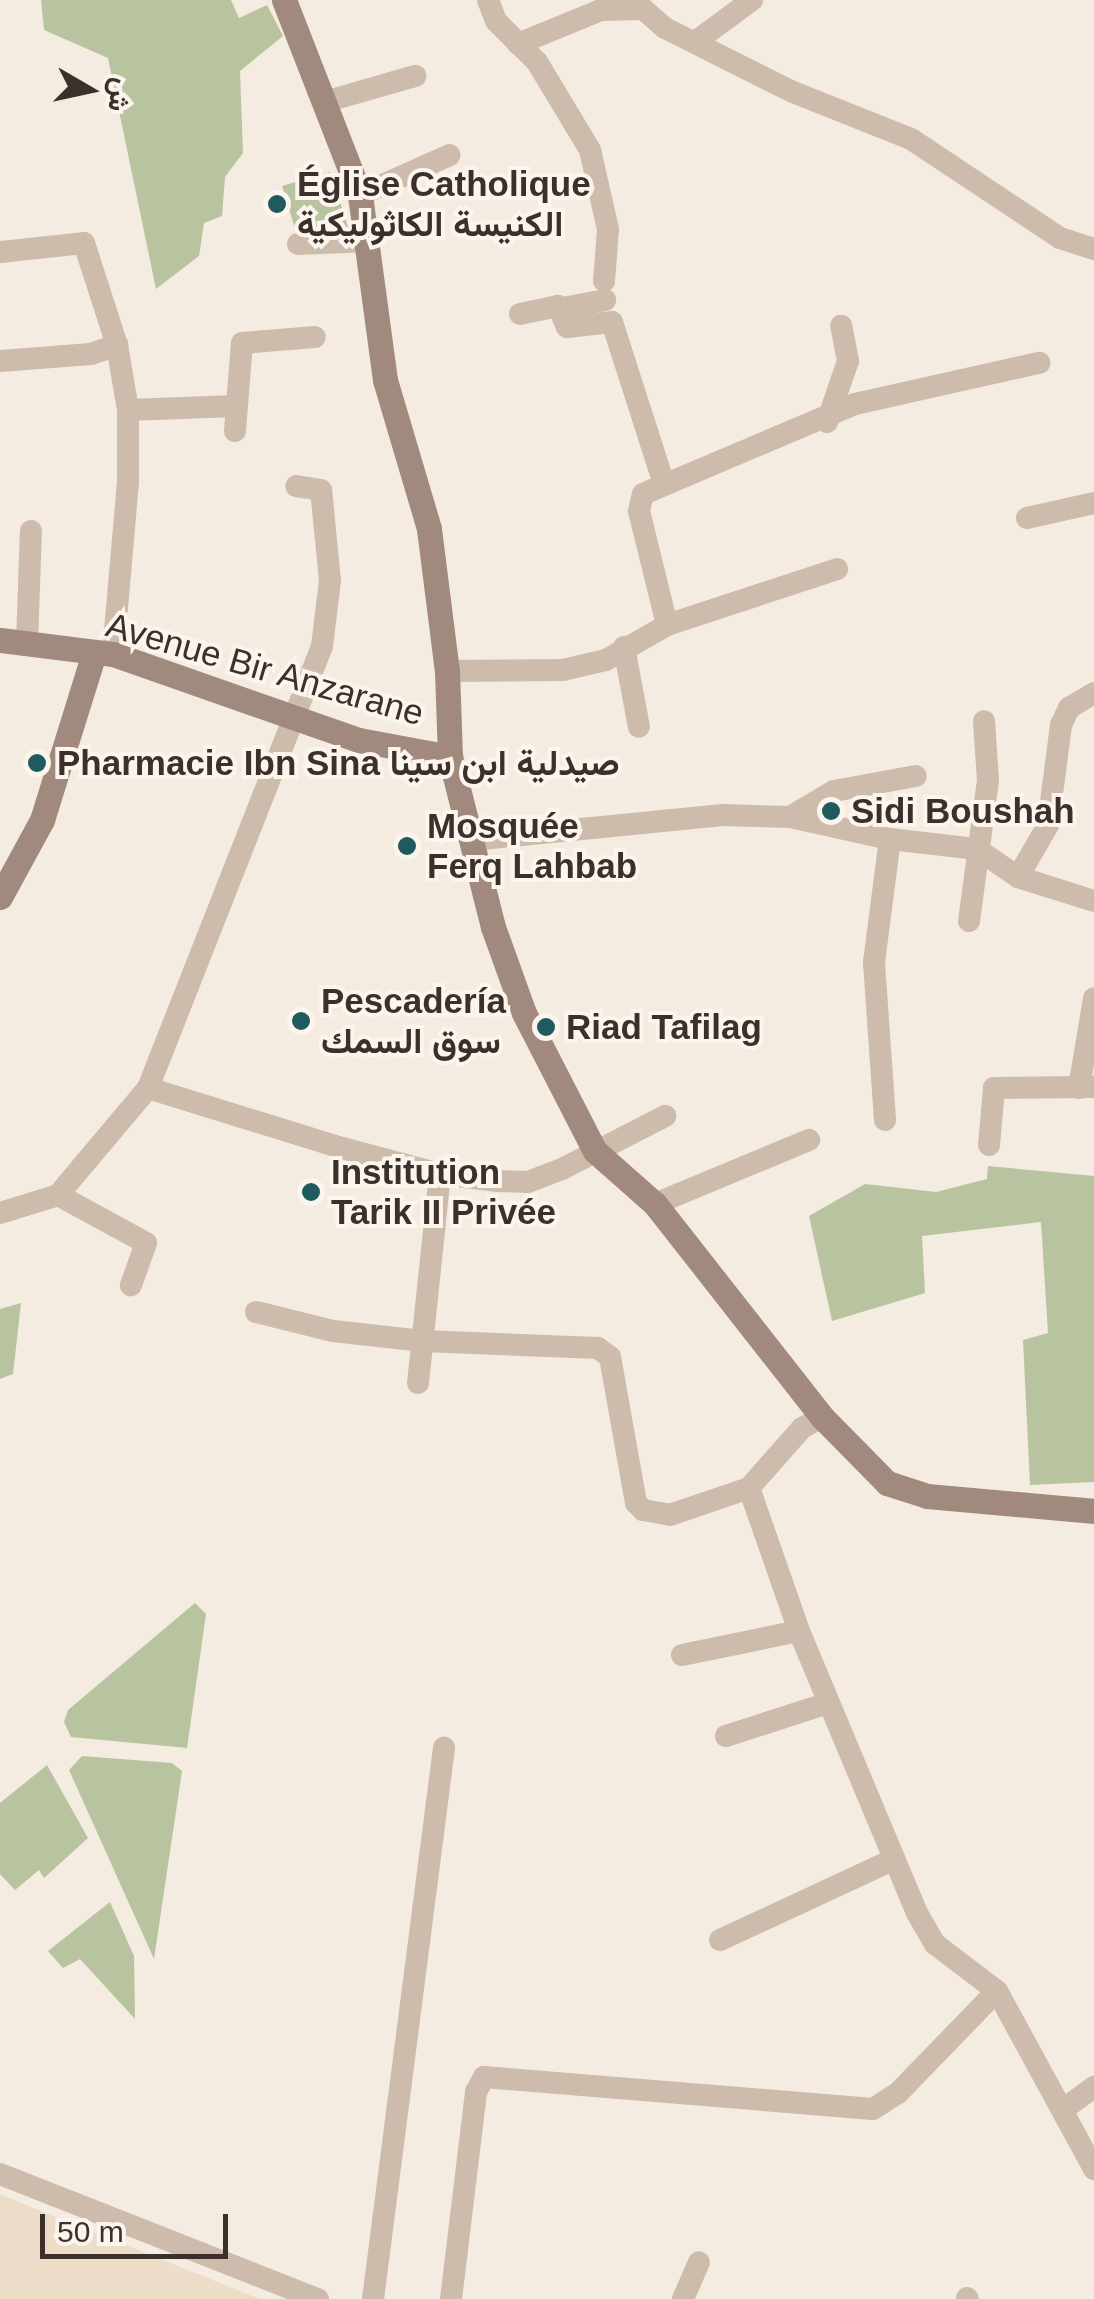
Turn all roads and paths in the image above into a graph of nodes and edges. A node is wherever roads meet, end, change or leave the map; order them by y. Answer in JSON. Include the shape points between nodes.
{"nodes":[{"id":1,"x":284,"y":0,"type":"edge"},
{"id":2,"x":488,"y":0,"type":"edge"},
{"id":3,"x":752,"y":0,"type":"edge"},
{"id":4,"x":695,"y":42,"type":"junction"},
{"id":5,"x":518,"y":44,"type":"junction"},
{"id":6,"x":415,"y":76,"type":"dead end"},
{"id":7,"x":328,"y":102,"type":"junction"},
{"id":8,"x":450,"y":155,"type":"dead end"},
{"id":9,"x":360,"y":194,"type":"junction"},
{"id":10,"x":370,"y":240,"type":"junction"},
{"id":11,"x":298,"y":244,"type":"dead end"},
{"id":12,"x":1094,"y":249,"type":"edge"},
{"id":13,"x":0,"y":252,"type":"edge"},
{"id":14,"x":563,"y":308,"type":"junction"},
{"id":15,"x":520,"y":314,"type":"dead end"},
{"id":16,"x":841,"y":326,"type":"dead end"},
{"id":17,"x":315,"y":336,"type":"dead end"},
{"id":18,"x":117,"y":345,"type":"junction"},
{"id":19,"x":0,"y":361,"type":"edge"},
{"id":20,"x":1039,"y":363,"type":"dead end"},
{"id":21,"x":236,"y":406,"type":"junction"},
{"id":22,"x":128,"y":410,"type":"junction"},
{"id":23,"x":826,"y":422,"type":"junction"},
{"id":24,"x":235,"y":431,"type":"dead end"},
{"id":25,"x":664,"y":484,"type":"junction"},
{"id":26,"x":296,"y":486,"type":"dead end"},
{"id":27,"x":1094,"y":503,"type":"edge"},
{"id":28,"x":1027,"y":518,"type":"dead end"},
{"id":29,"x":31,"y":531,"type":"dead end"},
{"id":30,"x":837,"y":570,"type":"dead end"},
{"id":31,"x":667,"y":625,"type":"junction"},
{"id":32,"x":0,"y":640,"type":"edge"},
{"id":33,"x":27,"y":644,"type":"junction"},
{"id":34,"x":624,"y":648,"type":"junction"},
{"id":35,"x":103,"y":653,"type":"junction"},
{"id":36,"x":447,"y":670,"type":"junction"},
{"id":37,"x":1094,"y":693,"type":"edge"},
{"id":38,"x":298,"y":717,"type":"junction"},
{"id":39,"x":984,"y":721,"type":"dead end"},
{"id":40,"x":639,"y":727,"type":"dead end"},
{"id":41,"x":450,"y":757,"type":"junction"},
{"id":42,"x":916,"y":776,"type":"dead end"},
{"id":43,"x":790,"y":817,"type":"junction"},
{"id":44,"x":890,"y":839,"type":"junction"},
{"id":45,"x":472,"y":840,"type":"junction"},
{"id":46,"x":977,"y":849,"type":"junction"},
{"id":47,"x":1018,"y":877,"type":"junction"},
{"id":48,"x":0,"y":897,"type":"edge"},
{"id":49,"x":1094,"y":901,"type":"edge"},
{"id":50,"x":969,"y":921,"type":"dead end"},
{"id":51,"x":1094,"y":998,"type":"edge"},
{"id":52,"x":148,"y":1088,"type":"junction"},
{"id":53,"x":1086,"y":1088,"type":"edge"},
{"id":54,"x":665,"y":1116,"type":"dead end"},
{"id":55,"x":885,"y":1120,"type":"dead end"},
{"id":56,"x":809,"y":1140,"type":"dead end"},
{"id":57,"x":989,"y":1145,"type":"dead end"},
{"id":58,"x":595,"y":1152,"type":"junction"},
{"id":59,"x":440,"y":1174,"type":"junction"},
{"id":60,"x":58,"y":1195,"type":"junction"},
{"id":61,"x":655,"y":1204,"type":"junction"},
{"id":62,"x":0,"y":1213,"type":"edge"},
{"id":63,"x":131,"y":1285,"type":"dead end"},
{"id":64,"x":256,"y":1312,"type":"dead end"},
{"id":65,"x":422,"y":1341,"type":"junction"},
{"id":66,"x":418,"y":1383,"type":"dead end"},
{"id":67,"x":822,"y":1417,"type":"junction"},
{"id":68,"x":749,"y":1488,"type":"junction"},
{"id":69,"x":1094,"y":1511,"type":"edge"},
{"id":70,"x":799,"y":1632,"type":"junction"},
{"id":71,"x":682,"y":1655,"type":"dead end"},
{"id":72,"x":828,"y":1703,"type":"junction"},
{"id":73,"x":726,"y":1736,"type":"dead end"},
{"id":74,"x":444,"y":1748,"type":"dead end"},
{"id":75,"x":892,"y":1860,"type":"junction"},
{"id":76,"x":720,"y":1940,"type":"dead end"},
{"id":77,"x":997,"y":1991,"type":"junction"},
{"id":78,"x":1094,"y":2088,"type":"edge"},
{"id":79,"x":1065,"y":2108,"type":"junction"},
{"id":80,"x":1094,"y":2169,"type":"edge"},
{"id":81,"x":0,"y":2174,"type":"edge"},
{"id":82,"x":699,"y":2262,"type":"dead end"},
{"id":83,"x":318,"y":2299,"type":"edge"},
{"id":84,"x":373,"y":2299,"type":"edge"},
{"id":85,"x":451,"y":2299,"type":"edge"},
{"id":86,"x":683,"y":2299,"type":"edge"}],
"edges":[{"from":1,"to":7,"type":"street"},
{"from":2,"to":5,"type":"street","via":[[496,22]]},
{"from":3,"to":4,"type":"street"},
{"from":4,"to":5,"type":"street","via":[[643,9],[618,7]]},
{"from":4,"to":12,"type":"street","via":[[793,92],[910,138],[1060,238]]},
{"from":5,"to":14,"type":"street","via":[[537,62],[590,150],[608,228],[605,290]]},
{"from":6,"to":7,"type":"street"},
{"from":7,"to":9,"type":"street"},
{"from":8,"to":9,"type":"street"},
{"from":9,"to":10,"type":"street"},
{"from":10,"to":11,"type":"street"},
{"from":10,"to":36,"type":"street","via":[[384,380],[429,529]]},
{"from":13,"to":18,"type":"street","via":[[84,243]]},
{"from":14,"to":15,"type":"street"},
{"from":14,"to":25,"type":"street","via":[[567,327],[612,322]]},
{"from":16,"to":23,"type":"street","via":[[848,361]]},
{"from":17,"to":21,"type":"street","via":[[242,343]]},
{"from":18,"to":19,"type":"street","via":[[91,354]]},
{"from":18,"to":22,"type":"street"},
{"from":20,"to":23,"type":"street","via":[[855,404]]},
{"from":21,"to":22,"type":"street"},
{"from":21,"to":24,"type":"street"},
{"from":22,"to":35,"type":"street","via":[[125,544]]},
{"from":23,"to":25,"type":"street"},
{"from":25,"to":31,"type":"street","via":[[638,504]]},
{"from":26,"to":38,"type":"street","via":[[321,490],[330,581],[322,646]]},
{"from":27,"to":28,"type":"street"},
{"from":29,"to":33,"type":"street"},
{"from":30,"to":31,"type":"street"},
{"from":31,"to":34,"type":"street"},
{"from":32,"to":33,"type":"street","name":"Avenue Bir Anzarane"},
{"from":33,"to":35,"type":"street","name":"Avenue Bir Anzarane"},
{"from":34,"to":36,"type":"street","via":[[606,660],[562,670]]},
{"from":34,"to":40,"type":"street"},
{"from":35,"to":38,"type":"street","name":"Avenue Bir Anzarane"},
{"from":35,"to":48,"type":"street","via":[[42,820]]},
{"from":36,"to":41,"type":"street"},
{"from":37,"to":47,"type":"street","via":[[1069,708],[1048,825]]},
{"from":38,"to":41,"type":"street","name":"Avenue Bir Anzarane","via":[[359,740]]},
{"from":38,"to":52,"type":"street"},
{"from":39,"to":46,"type":"street","via":[[988,780]]},
{"from":41,"to":45,"type":"street"},
{"from":42,"to":43,"type":"street","via":[[834,790]]},
{"from":43,"to":44,"type":"street"},
{"from":43,"to":45,"type":"street","via":[[722,814]]},
{"from":44,"to":46,"type":"street"},
{"from":44,"to":55,"type":"street","via":[[874,962]]},
{"from":45,"to":58,"type":"street","via":[[524,1013]]},
{"from":46,"to":47,"type":"street"},
{"from":46,"to":50,"type":"street"},
{"from":47,"to":49,"type":"street"},
{"from":51,"to":53,"type":"street"},
{"from":52,"to":59,"type":"street"},
{"from":52,"to":60,"type":"street"},
{"from":53,"to":57,"type":"street","via":[[994,1088]]},
{"from":54,"to":58,"type":"street"},
{"from":56,"to":61,"type":"street"},
{"from":58,"to":59,"type":"street","via":[[528,1182]]},
{"from":58,"to":61,"type":"street"},
{"from":59,"to":65,"type":"street"},
{"from":60,"to":62,"type":"street"},
{"from":60,"to":63,"type":"street","via":[[146,1243]]},
{"from":61,"to":67,"type":"street"},
{"from":64,"to":65,"type":"street","via":[[334,1331]]},
{"from":65,"to":66,"type":"street"},
{"from":65,"to":68,"type":"street","via":[[604,1350],[643,1510],[670,1515]]},
{"from":67,"to":68,"type":"street","via":[[802,1428]]},
{"from":67,"to":69,"type":"street","via":[[887,1483],[905,1492]]},
{"from":68,"to":70,"type":"street"},
{"from":70,"to":71,"type":"street"},
{"from":70,"to":72,"type":"street"},
{"from":72,"to":73,"type":"street"},
{"from":72,"to":75,"type":"street"},
{"from":74,"to":84,"type":"street"},
{"from":75,"to":76,"type":"street"},
{"from":75,"to":77,"type":"street","via":[[935,1944]]},
{"from":77,"to":79,"type":"street"},
{"from":77,"to":85,"type":"street","via":[[898,2093],[873,2109],[484,2078],[476,2092]]},
{"from":78,"to":79,"type":"street"},
{"from":79,"to":80,"type":"street"},
{"from":81,"to":83,"type":"street"},
{"from":82,"to":86,"type":"street"}]}
